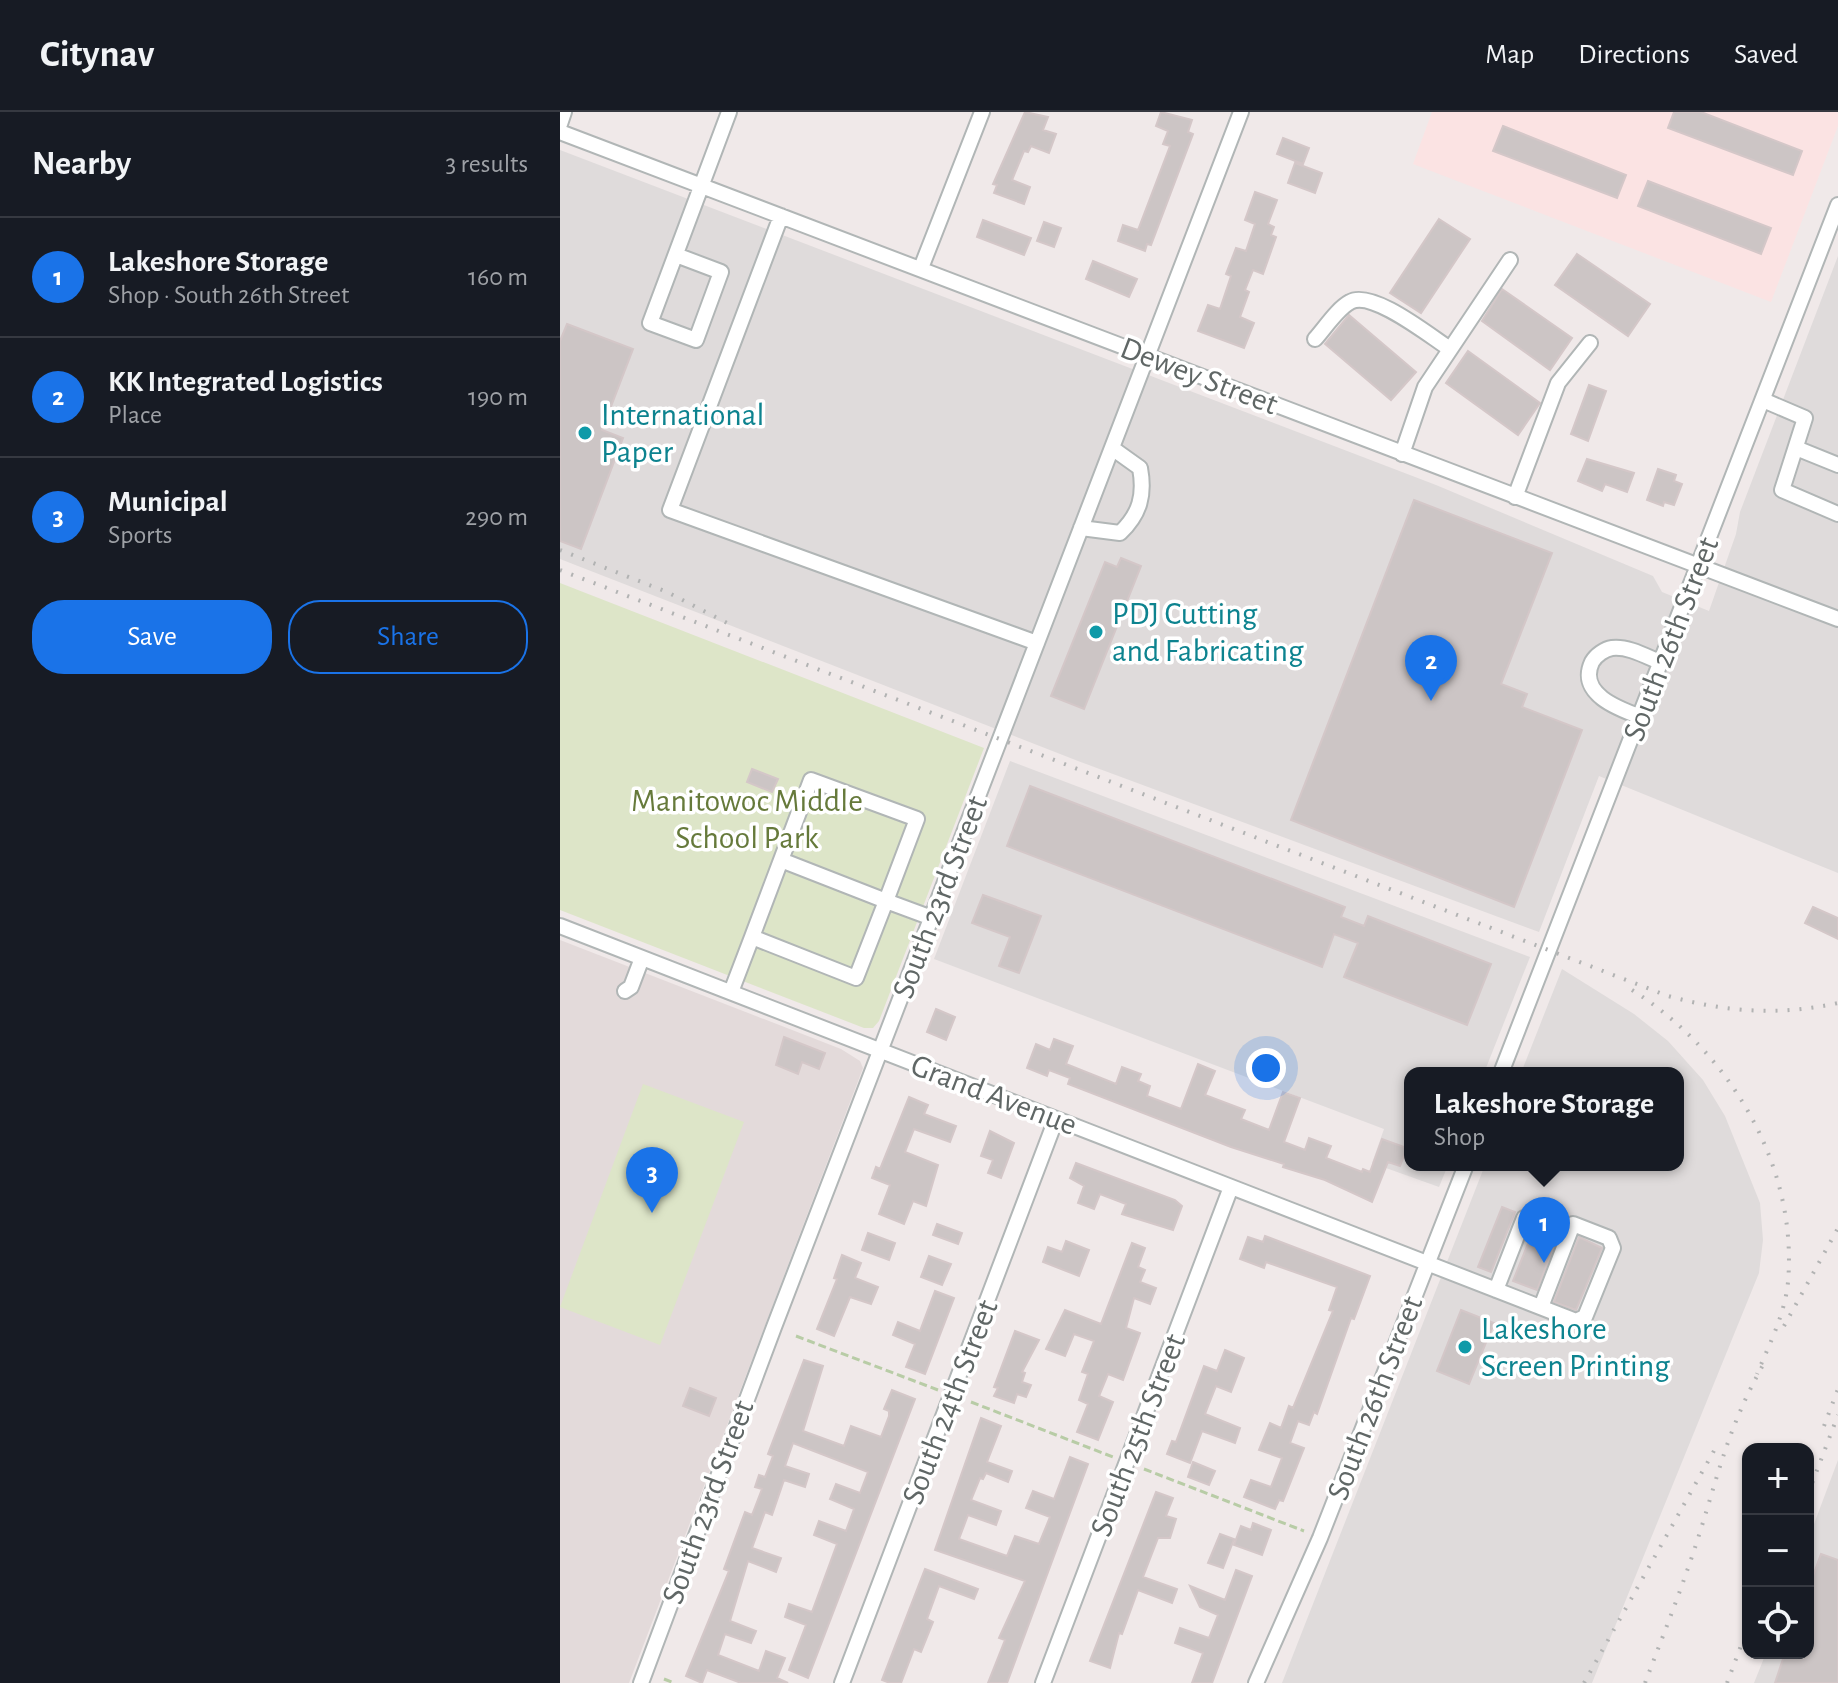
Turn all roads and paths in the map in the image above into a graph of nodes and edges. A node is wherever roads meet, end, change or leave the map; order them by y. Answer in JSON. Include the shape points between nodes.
{"nodes":[{"id":1,"x":564,"y":112,"type":"edge"},
{"id":2,"x":729,"y":112,"type":"edge"},
{"id":3,"x":982,"y":112,"type":"edge"},
{"id":4,"x":1241,"y":112,"type":"edge"},
{"id":5,"x":560,"y":124,"type":"edge"},
{"id":6,"x":560,"y":132,"type":"edge"},
{"id":7,"x":701,"y":185,"type":"junction"},
{"id":8,"x":1838,"y":205,"type":"edge"},
{"id":9,"x":781,"y":216,"type":"junction"},
{"id":10,"x":676,"y":255,"type":"junction"},
{"id":11,"x":1510,"y":260,"type":"dead end"},
{"id":12,"x":921,"y":268,"type":"junction"},
{"id":13,"x":1315,"y":339,"type":"dead end"},
{"id":14,"x":1590,"y":343,"type":"dead end"},
{"id":15,"x":1450,"y":349,"type":"junction"},
{"id":16,"x":1147,"y":356,"type":"junction"},
{"id":17,"x":1763,"y":400,"type":"junction"},
{"id":18,"x":1112,"y":448,"type":"junction"},
{"id":19,"x":1796,"y":448,"type":"junction"},
{"id":20,"x":1402,"y":454,"type":"junction"},
{"id":21,"x":1838,"y":465,"type":"edge"},
{"id":22,"x":1515,"y":497,"type":"junction"},
{"id":23,"x":1838,"y":514,"type":"edge"},
{"id":24,"x":1081,"y":528,"type":"junction"},
{"id":25,"x":1699,"y":568,"type":"junction"},
{"id":26,"x":1838,"y":619,"type":"edge"},
{"id":27,"x":1037,"y":643,"type":"junction"},
{"id":28,"x":1662,"y":663,"type":"junction"},
{"id":29,"x":1641,"y":717,"type":"junction"},
{"id":30,"x":781,"y":860,"type":"junction"},
{"id":31,"x":886,"y":901,"type":"junction"},
{"id":32,"x":932,"y":918,"type":"junction"},
{"id":33,"x":560,"y":926,"type":"edge"},
{"id":34,"x":752,"y":937,"type":"junction"},
{"id":35,"x":642,"y":958,"type":"junction"},
{"id":36,"x":625,"y":991,"type":"dead end"},
{"id":37,"x":731,"y":992,"type":"junction"},
{"id":38,"x":880,"y":1050,"type":"junction"},
{"id":39,"x":1503,"y":1067,"type":"edge"},
{"id":40,"x":1056,"y":1119,"type":"junction"},
{"id":41,"x":1464,"y":1171,"type":"edge"},
{"id":42,"x":1231,"y":1187,"type":"junction"},
{"id":43,"x":1524,"y":1218,"type":"dead end"},
{"id":44,"x":1428,"y":1263,"type":"junction"},
{"id":45,"x":1496,"y":1290,"type":"junction"},
{"id":46,"x":1541,"y":1307,"type":"junction"},
{"id":47,"x":796,"y":1336,"type":"dead end"},
{"id":48,"x":938,"y":1390,"type":"dead end"},
{"id":49,"x":971,"y":1402,"type":"dead end"},
{"id":50,"x":1113,"y":1457,"type":"dead end"},
{"id":51,"x":1144,"y":1469,"type":"dead end"},
{"id":52,"x":1304,"y":1531,"type":"dead end"},
{"id":53,"x":1282,"y":1630,"type":"junction"},
{"id":54,"x":664,"y":1679,"type":"dead end"},
{"id":55,"x":641,"y":1683,"type":"edge"},
{"id":56,"x":674,"y":1683,"type":"edge"},
{"id":57,"x":842,"y":1683,"type":"edge"},
{"id":58,"x":1043,"y":1683,"type":"edge"},
{"id":59,"x":1256,"y":1683,"type":"edge"},
{"id":60,"x":1265,"y":1683,"type":"edge"}],
"edges":[{"from":1,"to":5,"type":"street"},
{"from":2,"to":7,"type":"street"},
{"from":3,"to":12,"type":"street"},
{"from":4,"to":16,"type":"street","name":"South 23rd Street"},
{"from":6,"to":7,"type":"street","name":"Dewey Street"},
{"from":7,"to":9,"type":"street","name":"Dewey Street"},
{"from":7,"to":10,"type":"street"},
{"from":8,"to":17,"type":"street","name":"South 26th Street"},
{"from":9,"to":12,"type":"street","name":"Dewey Street"},
{"from":9,"to":27,"type":"street","via":[[670,510]]},
{"from":10,"to":10,"type":"street","via":[[650,323],[696,340],[721,272]]},
{"from":11,"to":15,"type":"street"},
{"from":12,"to":16,"type":"street","name":"Dewey Street"},
{"from":13,"to":15,"type":"street","via":[[1349,302],[1359,299],[1387,309]]},
{"from":14,"to":22,"type":"street","via":[[1558,383]]},
{"from":15,"to":20,"type":"street","via":[[1425,387]]},
{"from":16,"to":18,"type":"street","name":"South 23rd Street"},
{"from":16,"to":20,"type":"street","name":"Dewey Street"},
{"from":17,"to":19,"type":"street","via":[[1805,418]]},
{"from":17,"to":25,"type":"street","name":"South 26th Street"},
{"from":18,"to":24,"type":"street","name":"South 23rd Street"},
{"from":18,"to":24,"type":"street","via":[[1140,468],[1144,489],[1139,508],[1120,533]]},
{"from":19,"to":21,"type":"street"},
{"from":19,"to":23,"type":"street","via":[[1782,490]]},
{"from":20,"to":22,"type":"street","name":"Dewey Street"},
{"from":22,"to":25,"type":"street","name":"Dewey Street"},
{"from":24,"to":27,"type":"street","name":"South 23rd Street"},
{"from":25,"to":26,"type":"street","name":"Dewey Street"},
{"from":25,"to":28,"type":"street","name":"South 26th Street"},
{"from":27,"to":32,"type":"street","name":"South 23rd Street"},
{"from":28,"to":29,"type":"street","name":"South 26th Street"},
{"from":28,"to":29,"type":"street","via":[[1610,648],[1590,667],[1589,681],[1599,697]]},
{"from":29,"to":39,"type":"street","name":"South 26th Street"},
{"from":30,"to":31,"type":"street"},
{"from":30,"to":31,"type":"street","via":[[811,780],[917,819]]},
{"from":30,"to":34,"type":"street"},
{"from":31,"to":32,"type":"street"},
{"from":31,"to":34,"type":"street","via":[[856,978]]},
{"from":32,"to":38,"type":"street","name":"South 23rd Street"},
{"from":33,"to":35,"type":"street","name":"Grand Avenue"},
{"from":34,"to":37,"type":"street"},
{"from":35,"to":36,"type":"street"},
{"from":35,"to":37,"type":"street","name":"Grand Avenue"},
{"from":37,"to":38,"type":"street","name":"Grand Avenue"},
{"from":38,"to":40,"type":"street","name":"Grand Avenue"},
{"from":38,"to":55,"type":"street","name":"South 23rd Street"},
{"from":40,"to":42,"type":"street","name":"Grand Avenue"},
{"from":40,"to":57,"type":"street","name":"South 24th Street"},
{"from":41,"to":44,"type":"street","name":"South 26th Street"},
{"from":42,"to":44,"type":"street","name":"Grand Avenue"},
{"from":42,"to":58,"type":"street","name":"South 25th Street"},
{"from":43,"to":45,"type":"street"},
{"from":44,"to":45,"type":"street","name":"Grand Avenue"},
{"from":44,"to":53,"type":"street","name":"South 26th Street"},
{"from":45,"to":46,"type":"street","name":"Grand Avenue"},
{"from":46,"to":46,"type":"street","name":"Grand Avenue","via":[[1576,1321],[1585,1317],[1613,1248],[1609,1238],[1573,1224]]},
{"from":47,"to":48,"type":"path"},
{"from":49,"to":50,"type":"path"},
{"from":51,"to":52,"type":"path"},
{"from":53,"to":59,"type":"street","name":"South 26th Street"},
{"from":53,"to":60,"type":"street","name":"South 26th Street"},
{"from":54,"to":56,"type":"path"}]}
